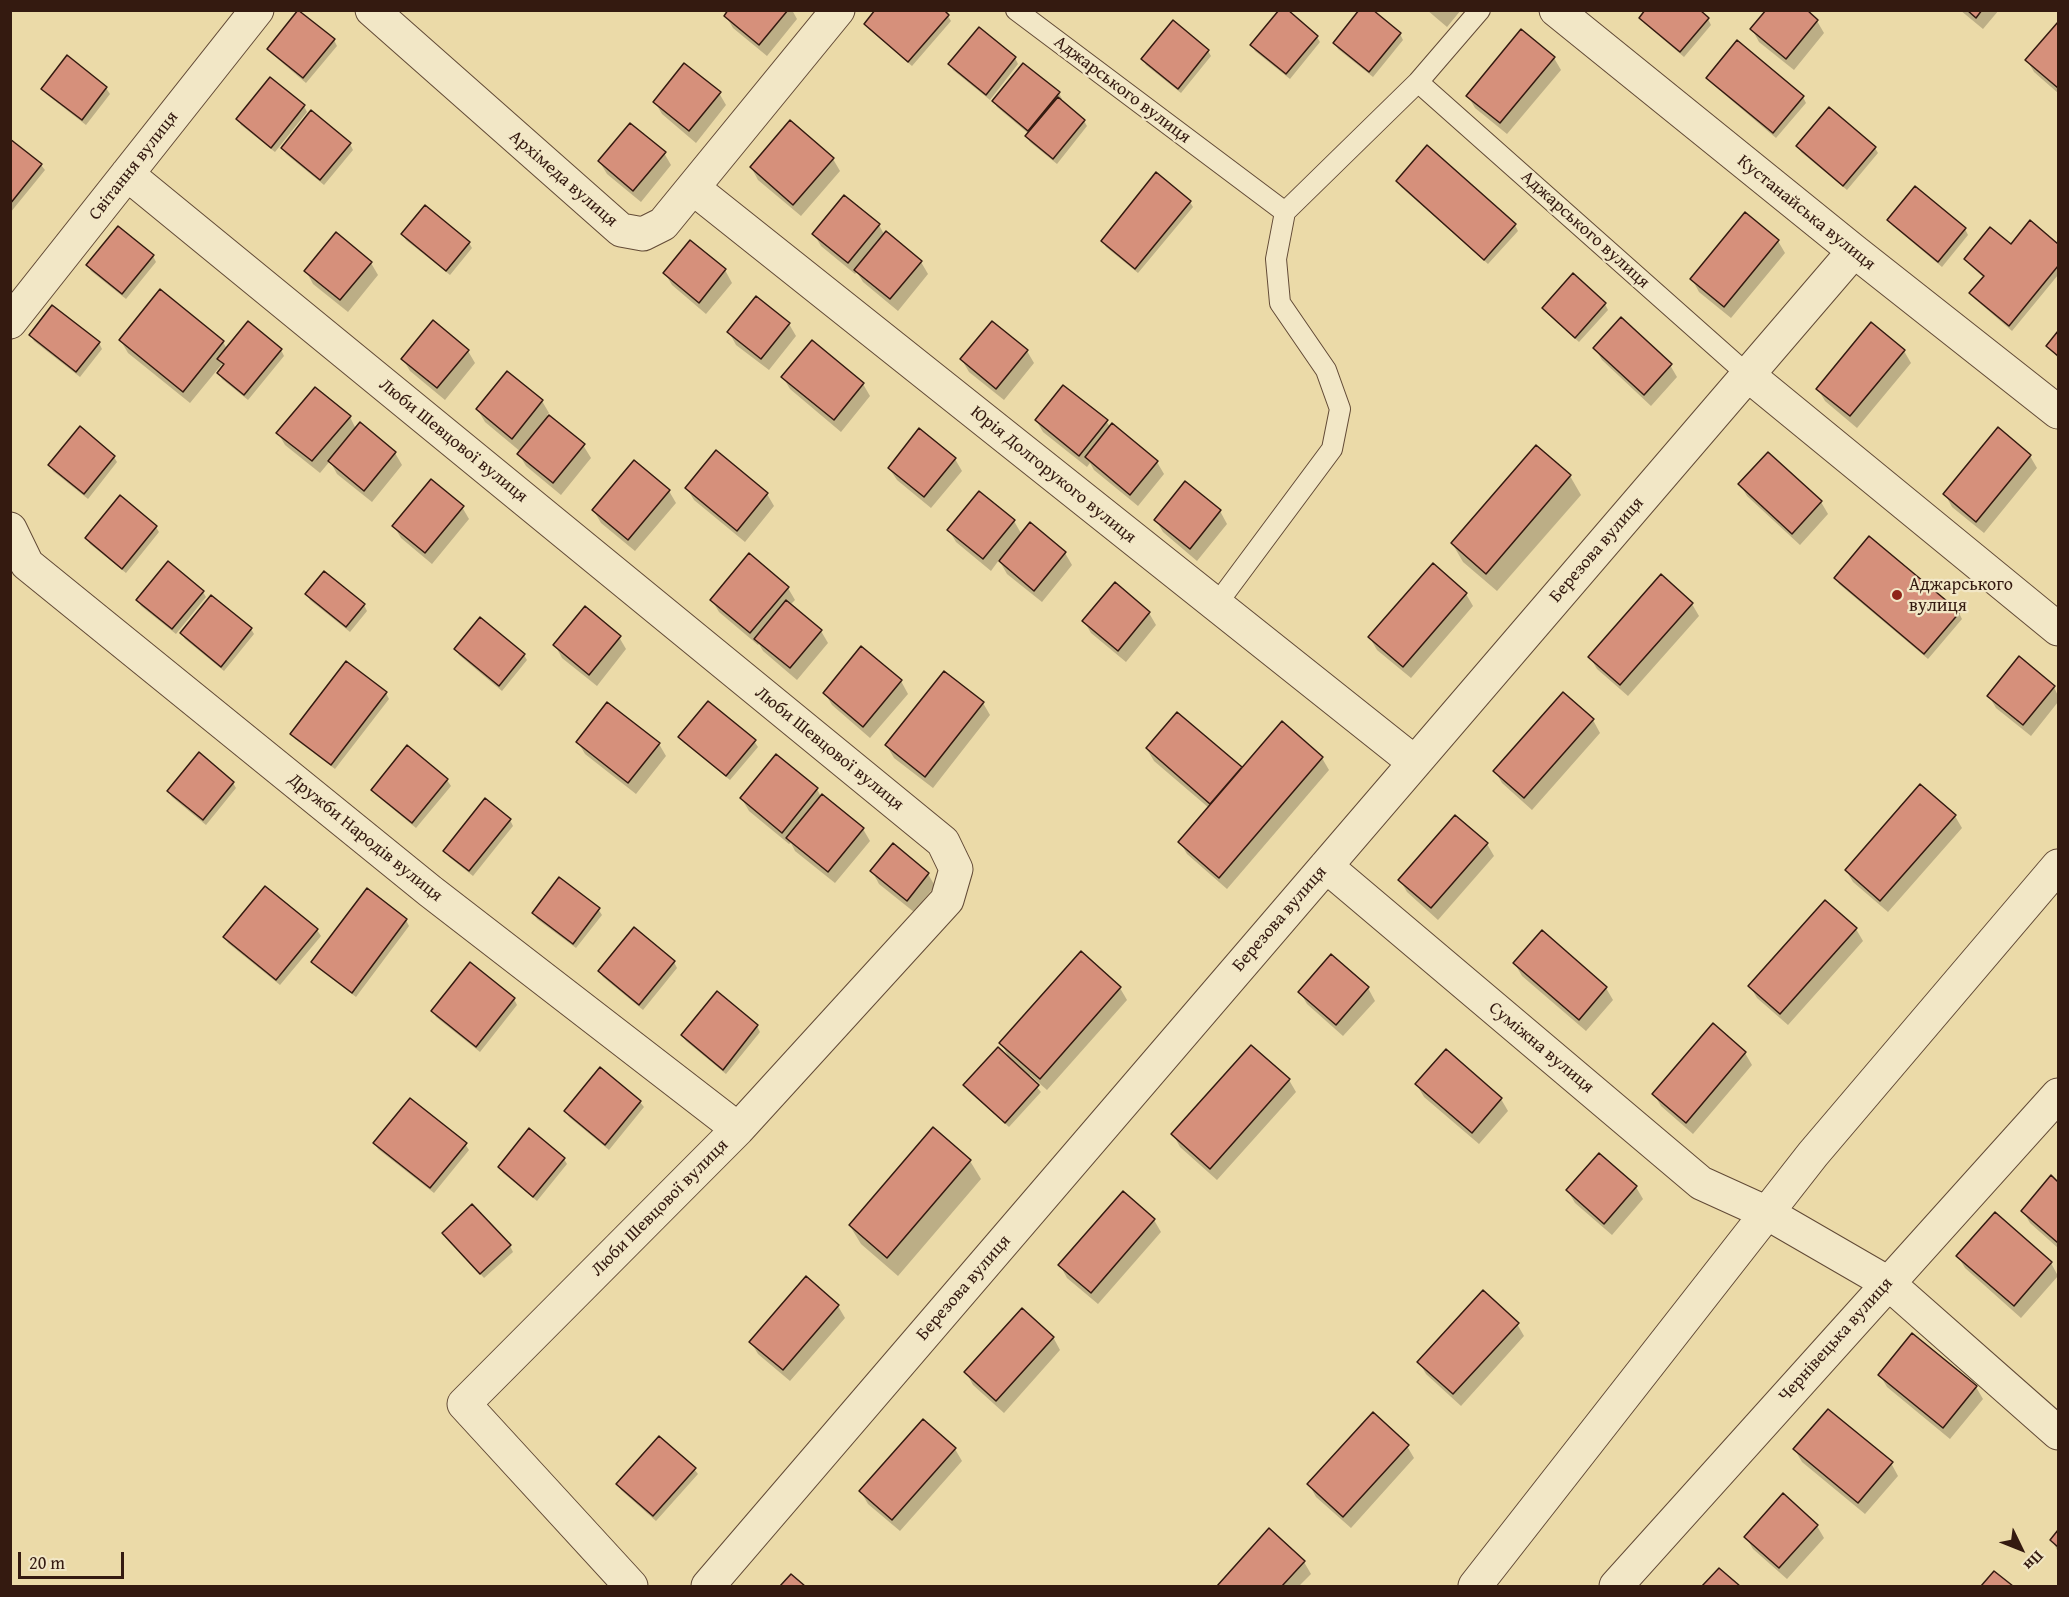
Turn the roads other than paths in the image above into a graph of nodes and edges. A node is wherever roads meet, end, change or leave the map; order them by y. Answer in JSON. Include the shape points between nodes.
{"nodes":[{"id":1,"x":257,"y":10,"type":"edge"},
{"id":2,"x":372,"y":10,"type":"edge"},
{"id":3,"x":838,"y":10,"type":"edge"},
{"id":4,"x":1016,"y":10,"type":"edge"},
{"id":5,"x":1480,"y":10,"type":"edge"},
{"id":6,"x":1556,"y":10,"type":"edge"},
{"id":7,"x":1418,"y":82,"type":"junction"},
{"id":8,"x":127,"y":174,"type":"junction"},
{"id":9,"x":693,"y":188,"type":"junction"},
{"id":10,"x":1285,"y":212,"type":"junction"},
{"id":11,"x":1854,"y":251,"type":"junction"},
{"id":12,"x":10,"y":322,"type":"edge"},
{"id":13,"x":1748,"y":375,"type":"junction"},
{"id":14,"x":2058,"y":412,"type":"edge"},
{"id":15,"x":10,"y":529,"type":"edge"},
{"id":16,"x":1216,"y":604,"type":"junction"},
{"id":17,"x":2058,"y":629,"type":"edge"},
{"id":18,"x":1414,"y":762,"type":"junction"},
{"id":19,"x":1326,"y":866,"type":"junction"},
{"id":20,"x":2058,"y":866,"type":"edge"},
{"id":21,"x":2058,"y":1095,"type":"edge"},
{"id":22,"x":738,"y":1128,"type":"junction"},
{"id":23,"x":1767,"y":1213,"type":"junction"},
{"id":24,"x":1888,"y":1283,"type":"junction"},
{"id":25,"x":2058,"y":1433,"type":"edge"},
{"id":26,"x":632,"y":1587,"type":"edge"},
{"id":27,"x":708,"y":1587,"type":"edge"},
{"id":28,"x":1475,"y":1587,"type":"edge"},
{"id":29,"x":1616,"y":1587,"type":"edge"}],
"edges":[{"from":1,"to":8,"type":"street","name":"Світання вулиця"},
{"from":2,"to":9,"type":"street","name":"Архімеда вулиця","via":[[621,230],[643,234],[663,224]]},
{"from":3,"to":9,"type":"street","name":"Архімеда вулиця"},
{"from":4,"to":10,"type":"lane","name":"Аджарського вулиця"},
{"from":5,"to":7,"type":"lane"},
{"from":6,"to":11,"type":"street","name":"Кустанайська вулиця"},
{"from":7,"to":10,"type":"lane"},
{"from":7,"to":13,"type":"lane","name":"Аджарського вулиця"},
{"from":8,"to":12,"type":"street","name":"Світання вулиця"},
{"from":8,"to":22,"type":"street","name":"Люби Шевцової вулиця","via":[[943,842],[956,869],[947,900]]},
{"from":9,"to":16,"type":"street","name":"Юрія Долгорукого вулиця"},
{"from":10,"to":16,"type":"lane","via":[[1276,259],[1280,303],[1326,370],[1340,409],[1332,449]]},
{"from":11,"to":13,"type":"street","name":"Березова вулиця"},
{"from":11,"to":14,"type":"street","name":"Кустанайська вулиця"},
{"from":13,"to":17,"type":"street","name":"Аджарського вулиця"},
{"from":13,"to":18,"type":"street","name":"Березова вулиця"},
{"from":15,"to":22,"type":"street","name":"Дружби Народів вулиця","via":[[27,564],[430,891]]},
{"from":16,"to":18,"type":"street","name":"Юрія Долгорукого вулиця"},
{"from":18,"to":19,"type":"street","name":"Березова вулиця"},
{"from":19,"to":23,"type":"street","name":"Суміжна вулиця","via":[[1701,1183]]},
{"from":19,"to":27,"type":"street","name":"Березова вулиця"},
{"from":20,"to":23,"type":"street"},
{"from":21,"to":24,"type":"street","name":"Чернівецька вулиця"},
{"from":22,"to":26,"type":"street","name":"Люби Шевцової вулиця","via":[[464,1404]]},
{"from":23,"to":24,"type":"street","name":"Суміжна вулиця"},
{"from":23,"to":28,"type":"street"},
{"from":24,"to":25,"type":"street","name":"Суміжна вулиця"},
{"from":24,"to":29,"type":"street","name":"Чернівецька вулиця"}]}
